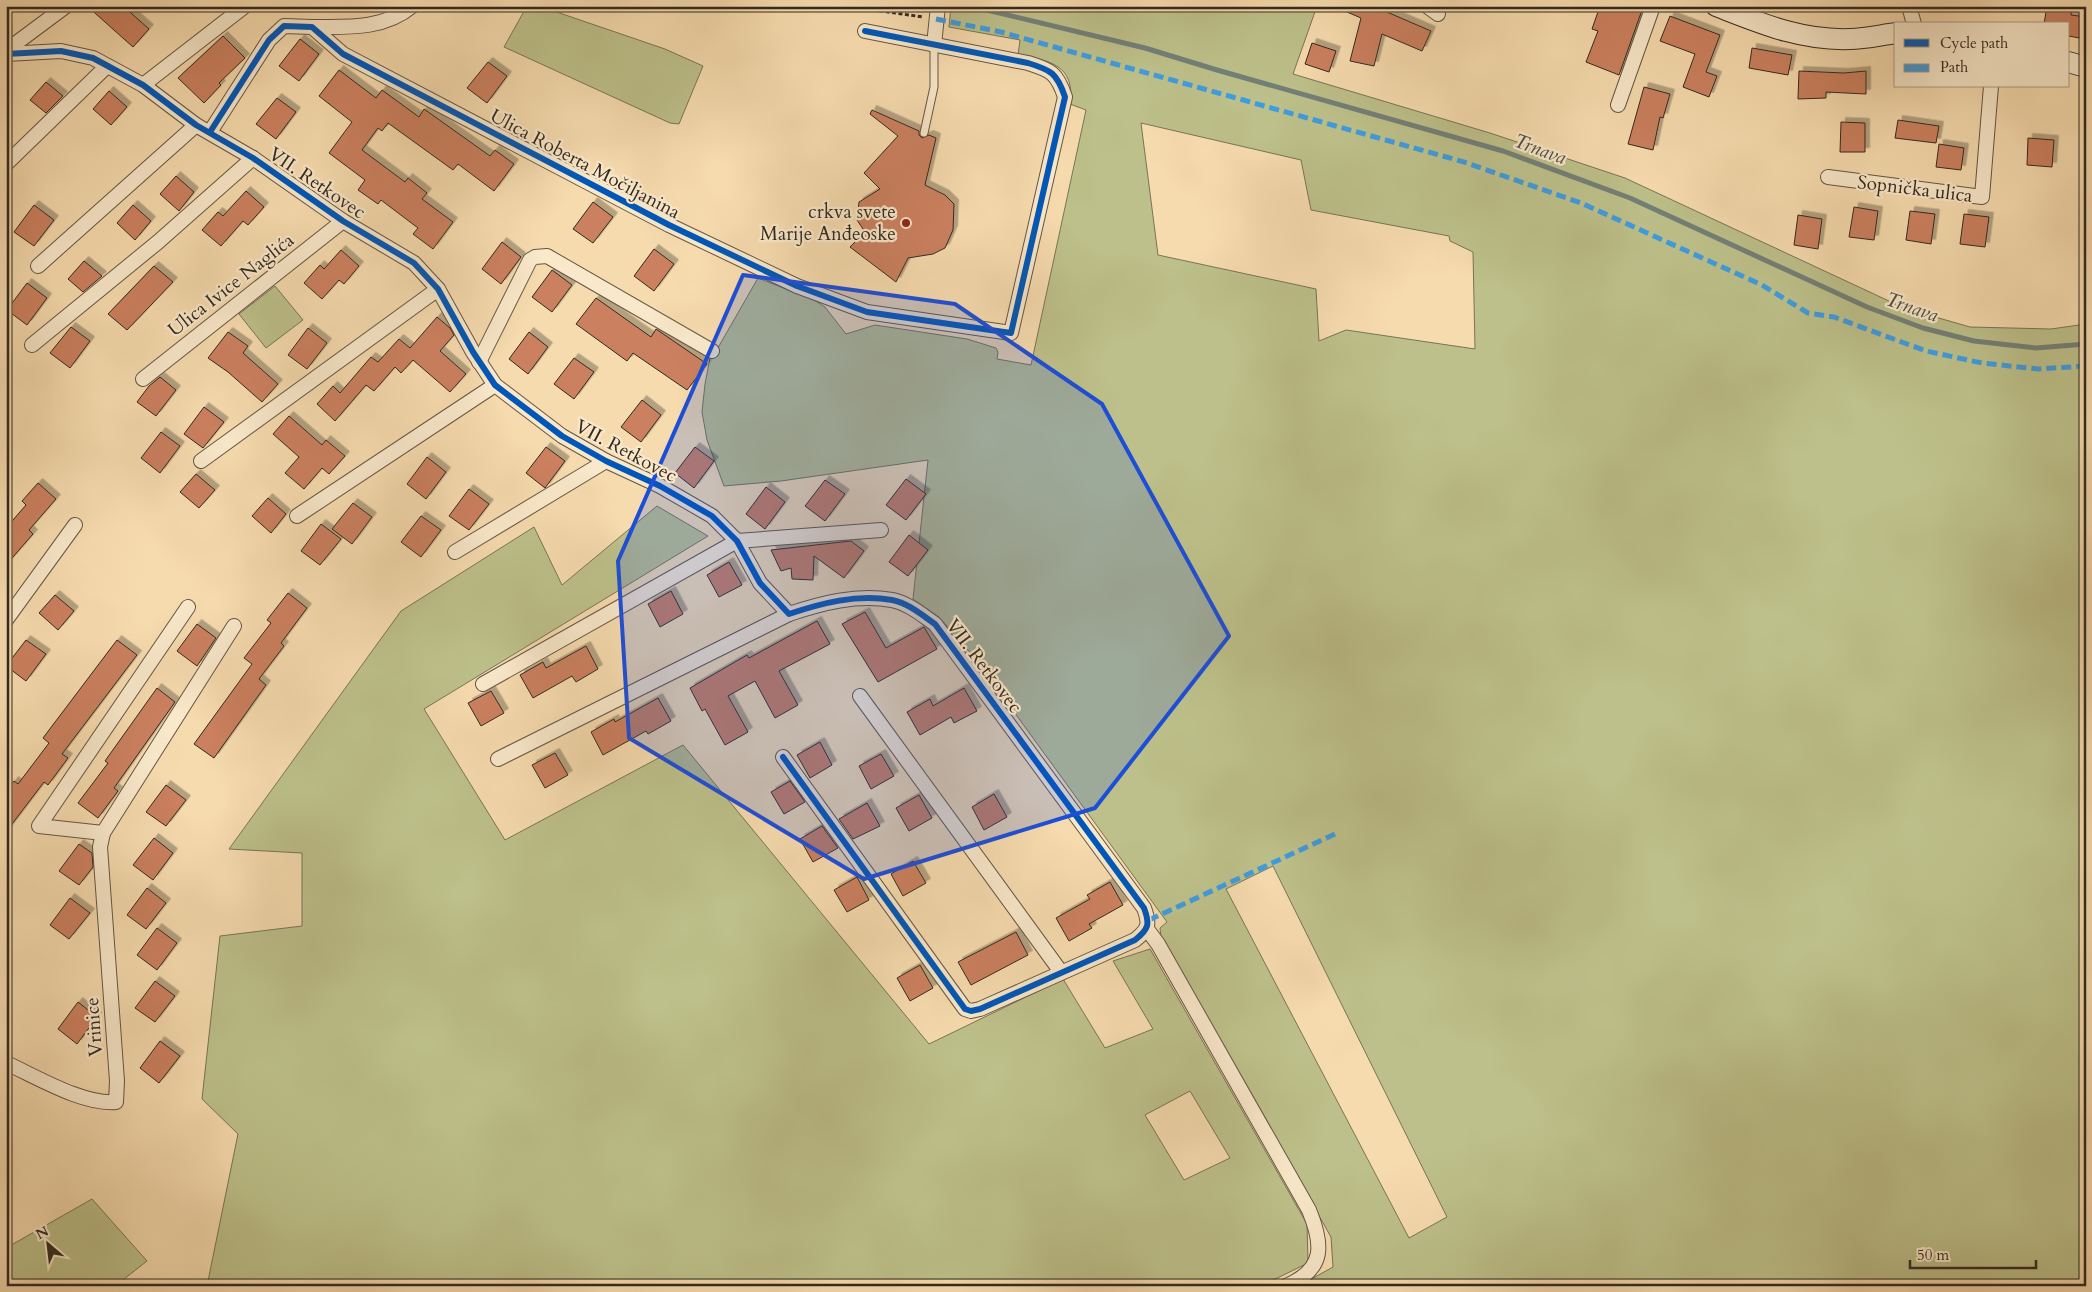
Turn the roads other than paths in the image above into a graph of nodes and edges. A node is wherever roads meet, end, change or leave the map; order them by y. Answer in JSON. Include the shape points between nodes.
{"nodes":[{"id":1,"x":66,"y":6,"type":"edge"},
{"id":2,"x":245,"y":6,"type":"edge"},
{"id":3,"x":412,"y":6,"type":"edge"},
{"id":4,"x":1653,"y":6,"type":"edge"},
{"id":5,"x":1716,"y":6,"type":"edge"},
{"id":6,"x":1909,"y":6,"type":"edge"},
{"id":7,"x":937,"y":13,"type":"edge"},
{"id":8,"x":1913,"y":22,"type":"edge"},
{"id":9,"x":312,"y":26,"type":"junction"},
{"id":10,"x":865,"y":31,"type":"dead end"},
{"id":11,"x":1894,"y":33,"type":"edge"},
{"id":12,"x":934,"y":45,"type":"junction"},
{"id":13,"x":9,"y":54,"type":"edge"},
{"id":14,"x":2070,"y":63,"type":"edge"},
{"id":15,"x":107,"y":66,"type":"junction"},
{"id":16,"x":2086,"y":67,"type":"edge"},
{"id":17,"x":143,"y":85,"type":"junction"},
{"id":18,"x":1991,"y":88,"type":"edge"},
{"id":19,"x":1618,"y":105,"type":"dead end"},
{"id":20,"x":196,"y":125,"type":"junction"},
{"id":21,"x":210,"y":132,"type":"junction"},
{"id":22,"x":924,"y":133,"type":"dead end"},
{"id":23,"x":253,"y":158,"type":"junction"},
{"id":24,"x":6,"y":164,"type":"edge"},
{"id":25,"x":1828,"y":177,"type":"dead end"},
{"id":26,"x":343,"y":221,"type":"junction"},
{"id":27,"x":38,"y":266,"type":"dead end"},
{"id":28,"x":438,"y":289,"type":"junction"},
{"id":29,"x":32,"y":345,"type":"dead end"},
{"id":30,"x":712,"y":351,"type":"dead end"},
{"id":31,"x":479,"y":362,"type":"junction"},
{"id":32,"x":142,"y":380,"type":"dead end"},
{"id":33,"x":495,"y":384,"type":"junction"},
{"id":34,"x":201,"y":461,"type":"dead end"},
{"id":35,"x":606,"y":461,"type":"junction"},
{"id":36,"x":297,"y":516,"type":"dead end"},
{"id":37,"x":75,"y":525,"type":"dead end"},
{"id":38,"x":881,"y":530,"type":"dead end"},
{"id":39,"x":737,"y":541,"type":"junction"},
{"id":40,"x":455,"y":552,"type":"dead end"},
{"id":41,"x":188,"y":607,"type":"dead end"},
{"id":42,"x":789,"y":614,"type":"junction"},
{"id":43,"x":6,"y":620,"type":"edge"},
{"id":44,"x":234,"y":626,"type":"dead end"},
{"id":45,"x":482,"y":684,"type":"dead end"},
{"id":46,"x":860,"y":696,"type":"dead end"},
{"id":47,"x":783,"y":757,"type":"dead end"},
{"id":48,"x":498,"y":759,"type":"dead end"},
{"id":49,"x":102,"y":833,"type":"junction"},
{"id":50,"x":1147,"y":929,"type":"junction"},
{"id":51,"x":1061,"y":972,"type":"junction"},
{"id":52,"x":6,"y":1063,"type":"edge"},
{"id":53,"x":1286,"y":1286,"type":"edge"}],
"edges":[{"from":1,"to":13,"type":"street","name":"VII. Retkovec","via":[[15,44]]},
{"from":2,"to":17,"type":"street"},
{"from":3,"to":9,"type":"street","via":[[388,21],[376,24]]},
{"from":4,"to":19,"type":"street"},
{"from":5,"to":11,"type":"street","via":[[1784,32],[1816,38],[1851,40]]},
{"from":6,"to":8,"type":"street"},
{"from":7,"to":12,"type":"street"},
{"from":9,"to":12,"type":"street","name":"Ulica Roberta Močiljanina","via":[[342,54],[660,221],[797,286],[866,312],[1011,333],[1065,97],[1060,81],[1048,70],[1028,63]]},
{"from":9,"to":21,"type":"street","via":[[284,26],[269,40]]},
{"from":10,"to":12,"type":"street"},
{"from":12,"to":22,"type":"lane","via":[[934,87]]},
{"from":13,"to":15,"type":"street","name":"VII. Retkovec","via":[[70,52],[93,58]]},
{"from":14,"to":16,"type":"street"},
{"from":15,"to":17,"type":"street","name":"VII. Retkovec"},
{"from":15,"to":24,"type":"street"},
{"from":17,"to":20,"type":"street","name":"VII. Retkovec"},
{"from":18,"to":25,"type":"street","name":"Sopnička ulica","via":[[1982,198]]},
{"from":20,"to":21,"type":"street","name":"VII. Retkovec"},
{"from":20,"to":27,"type":"street"},
{"from":21,"to":23,"type":"street","name":"VII. Retkovec"},
{"from":23,"to":26,"type":"street","name":"VII. Retkovec"},
{"from":23,"to":29,"type":"street","name":"VII. Retkovec","via":[[158,242]]},
{"from":26,"to":28,"type":"street","name":"VII. Retkovec","via":[[414,264]]},
{"from":26,"to":32,"type":"street","name":"Ulica Ivice Naglića"},
{"from":28,"to":31,"type":"street","name":"VII. Retkovec"},
{"from":28,"to":34,"type":"street"},
{"from":30,"to":31,"type":"street","via":[[547,256],[541,256],[530,260]]},
{"from":31,"to":33,"type":"street","name":"VII. Retkovec"},
{"from":33,"to":35,"type":"street","name":"VII. Retkovec","via":[[562,436]]},
{"from":33,"to":36,"type":"street"},
{"from":35,"to":39,"type":"street","name":"VII. Retkovec","via":[[660,486],[712,516]]},
{"from":35,"to":40,"type":"street","name":"VII. Retkovec"},
{"from":37,"to":43,"type":"street"},
{"from":38,"to":39,"type":"street"},
{"from":39,"to":42,"type":"street","name":"VII. Retkovec","via":[[760,584]]},
{"from":39,"to":45,"type":"street"},
{"from":41,"to":49,"type":"street","via":[[39,826]]},
{"from":42,"to":48,"type":"street","name":"VII. Retkovec"},
{"from":42,"to":50,"type":"street","name":"VII. Retkovec","via":[[836,600],[892,600],[935,624],[1144,908],[1149,920]]},
{"from":44,"to":49,"type":"street","name":"Vrinice"},
{"from":46,"to":51,"type":"street"},
{"from":47,"to":51,"type":"street","via":[[965,1009],[980,1009]]},
{"from":49,"to":52,"type":"street","name":"Vrinice","via":[[100,847],[116,1102],[85,1098]]},
{"from":50,"to":51,"type":"street","via":[[1135,940]]},
{"from":50,"to":53,"type":"street","via":[[1309,1210],[1318,1232],[1319,1251],[1315,1265],[1306,1275]]}]}
